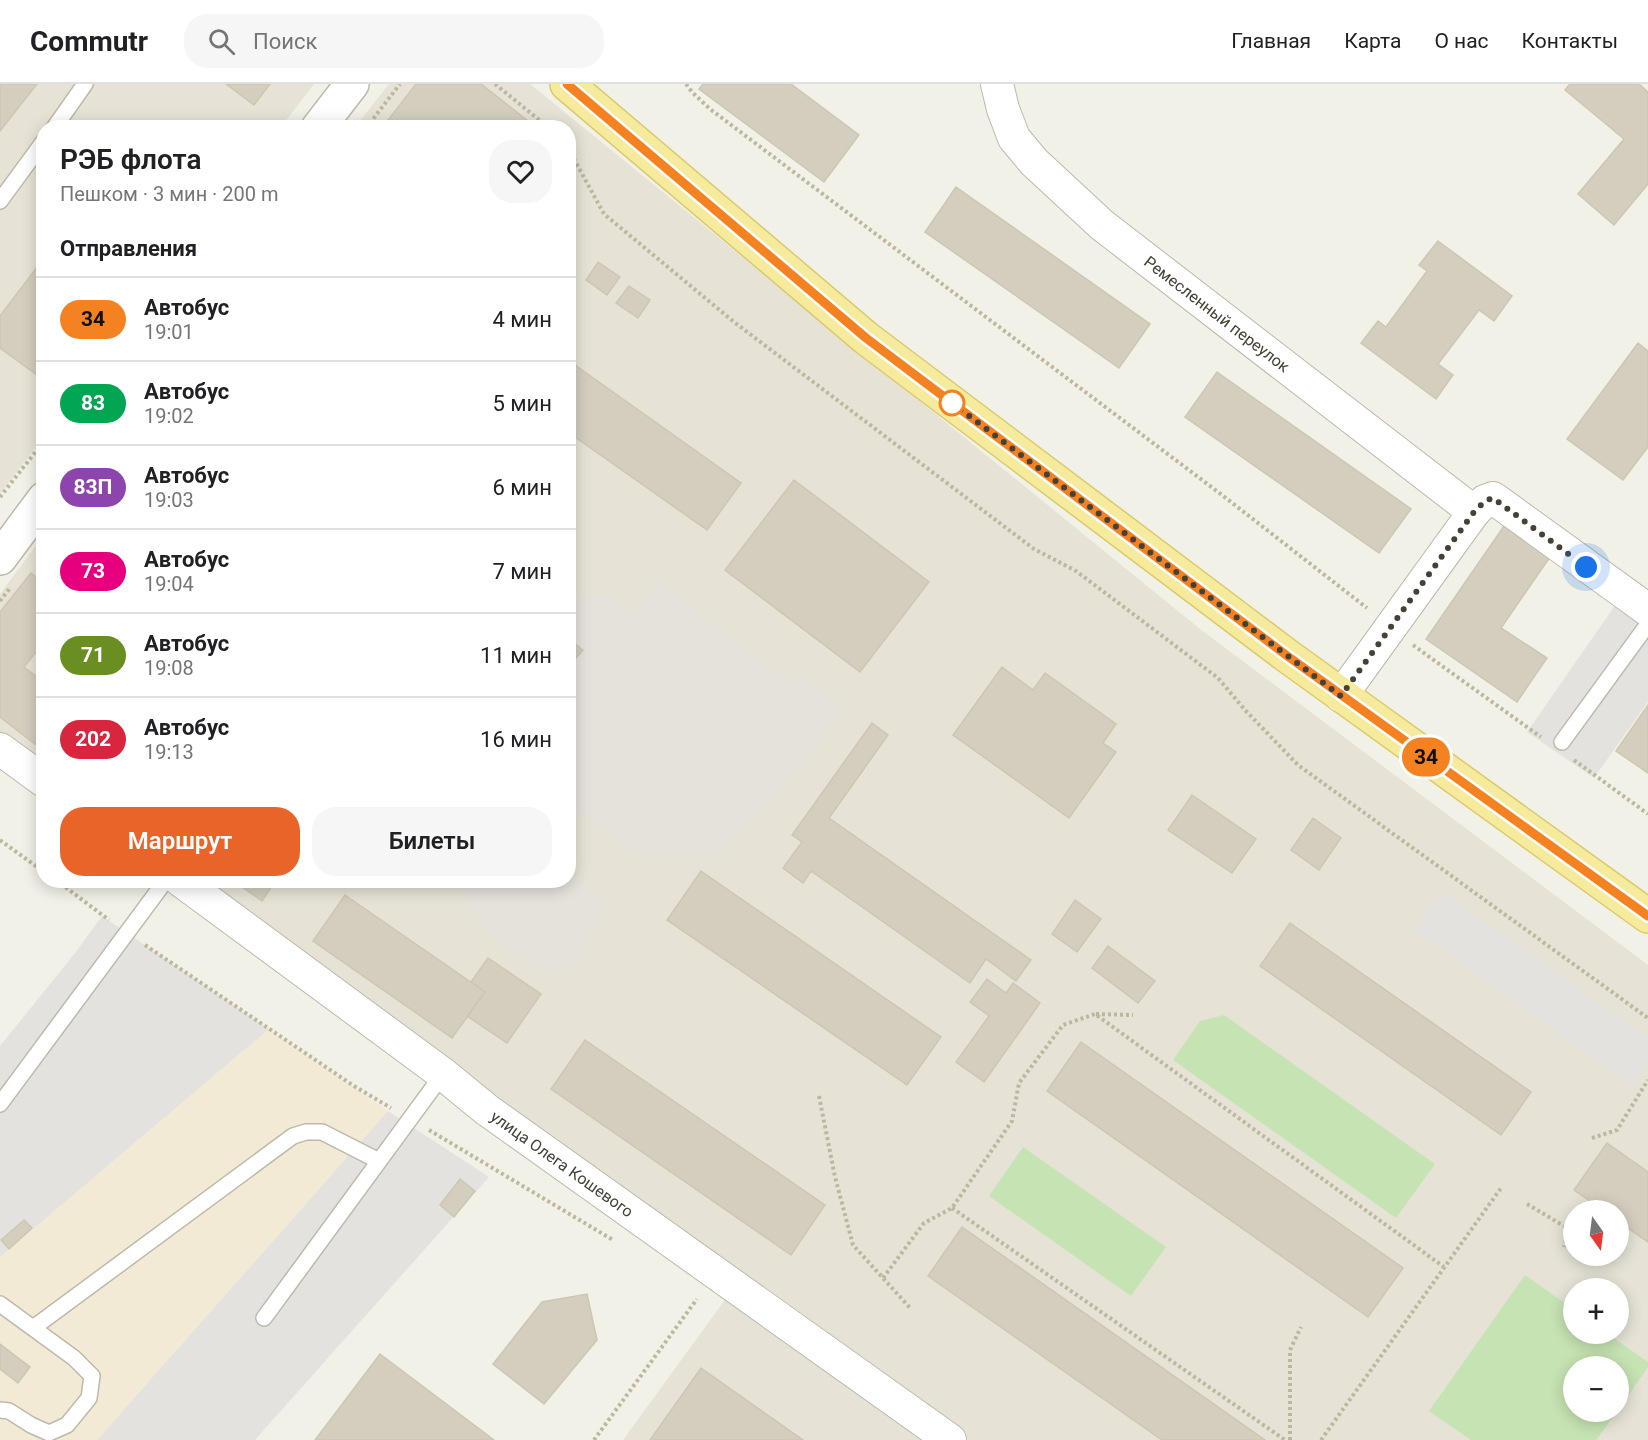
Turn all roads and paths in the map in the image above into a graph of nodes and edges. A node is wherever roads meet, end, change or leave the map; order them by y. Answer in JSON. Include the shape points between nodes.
{"nodes":[{"id":1,"x":85,"y":84,"type":"edge"},
{"id":2,"x":352,"y":84,"type":"edge"},
{"id":3,"x":400,"y":84,"type":"edge"},
{"id":4,"x":495,"y":84,"type":"edge"},
{"id":5,"x":567,"y":84,"type":"edge"},
{"id":6,"x":686,"y":84,"type":"edge"},
{"id":7,"x":997,"y":84,"type":"edge"},
{"id":8,"x":60,"y":120,"type":"edge"},
{"id":9,"x":324,"y":120,"type":"edge"},
{"id":10,"x":372,"y":120,"type":"edge"},
{"id":11,"x":539,"y":120,"type":"edge"},
{"id":12,"x":36,"y":152,"type":"edge"},
{"id":13,"x":576,"y":163,"type":"edge"},
{"id":14,"x":0,"y":201,"type":"edge"},
{"id":15,"x":36,"y":451,"type":"edge"},
{"id":16,"x":0,"y":497,"type":"edge"},
{"id":17,"x":36,"y":510,"type":"edge"},
{"id":18,"x":1474,"y":512,"type":"junction"},
{"id":19,"x":0,"y":558,"type":"edge"},
{"id":20,"x":1648,"y":610,"type":"edge"},
{"id":21,"x":1648,"y":624,"type":"edge"},
{"id":22,"x":1391,"y":626,"type":"junction"},
{"id":23,"x":1341,"y":696,"type":"junction"},
{"id":24,"x":1543,"y":738,"type":"dead end"},
{"id":25,"x":1562,"y":742,"type":"dead end"},
{"id":26,"x":0,"y":749,"type":"edge"},
{"id":27,"x":1572,"y":759,"type":"dead end"},
{"id":28,"x":36,"y":775,"type":"edge"},
{"id":29,"x":1648,"y":814,"type":"edge"},
{"id":30,"x":0,"y":840,"type":"edge"},
{"id":31,"x":36,"y":866,"type":"edge"},
{"id":32,"x":67,"y":888,"type":"edge"},
{"id":33,"x":160,"y":888,"type":"edge"},
{"id":34,"x":191,"y":888,"type":"edge"},
{"id":35,"x":1648,"y":916,"type":"edge"},
{"id":36,"x":128,"y":933,"type":"junction"},
{"id":37,"x":1095,"y":1014,"type":"junction"},
{"id":38,"x":1133,"y":1015,"type":"dead end"},
{"id":39,"x":1648,"y":1018,"type":"edge"},
{"id":40,"x":443,"y":1074,"type":"junction"},
{"id":41,"x":1648,"y":1080,"type":"edge"},
{"id":42,"x":819,"y":1096,"type":"dead end"},
{"id":43,"x":0,"y":1104,"type":"edge"},
{"id":44,"x":409,"y":1119,"type":"junction"},
{"id":45,"x":1592,"y":1138,"type":"dead end"},
{"id":46,"x":378,"y":1161,"type":"junction"},
{"id":47,"x":1502,"y":1188,"type":"dead end"},
{"id":48,"x":1527,"y":1204,"type":"dead end"},
{"id":49,"x":952,"y":1208,"type":"junction"},
{"id":50,"x":1563,"y":1225,"type":"edge"},
{"id":51,"x":611,"y":1239,"type":"dead end"},
{"id":52,"x":1444,"y":1267,"type":"junction"},
{"id":53,"x":883,"y":1278,"type":"junction"},
{"id":54,"x":698,"y":1299,"type":"dead end"},
{"id":55,"x":0,"y":1304,"type":"edge"},
{"id":56,"x":911,"y":1309,"type":"dead end"},
{"id":57,"x":264,"y":1318,"type":"dead end"},
{"id":58,"x":1301,"y":1327,"type":"dead end"},
{"id":59,"x":33,"y":1328,"type":"junction"},
{"id":60,"x":0,"y":1410,"type":"edge"},
{"id":61,"x":594,"y":1440,"type":"edge"},
{"id":62,"x":950,"y":1440,"type":"edge"},
{"id":63,"x":1285,"y":1440,"type":"edge"},
{"id":64,"x":1290,"y":1440,"type":"edge"},
{"id":65,"x":1321,"y":1440,"type":"edge"}],
"edges":[{"from":1,"to":8,"type":"lane"},
{"from":2,"to":9,"type":"street"},
{"from":3,"to":10,"type":"path"},
{"from":4,"to":11,"type":"path"},
{"from":5,"to":23,"type":"main road","via":[[866,338]]},
{"from":6,"to":22,"type":"path","via":[[719,116]]},
{"from":7,"to":18,"type":"street","name":"Ремесленный переулок","via":[[1014,138],[1034,162],[1102,225]]},
{"from":12,"to":14,"type":"lane"},
{"from":13,"to":39,"type":"path","via":[[604,214],[734,322],[1034,549],[1076,571],[1218,678],[1298,765]]},
{"from":15,"to":16,"type":"path"},
{"from":17,"to":19,"type":"street"},
{"from":18,"to":20,"type":"street","via":[[1493,498]]},
{"from":18,"to":22,"type":"street"},
{"from":21,"to":25,"type":"lane"},
{"from":22,"to":23,"type":"street"},
{"from":22,"to":24,"type":"path"},
{"from":23,"to":35,"type":"main road"},
{"from":26,"to":28,"type":"street"},
{"from":27,"to":29,"type":"path"},
{"from":30,"to":31,"type":"path"},
{"from":32,"to":36,"type":"path"},
{"from":33,"to":36,"type":"lane"},
{"from":34,"to":40,"type":"street","name":"улица Олега Кошевого"},
{"from":36,"to":43,"type":"lane"},
{"from":36,"to":44,"type":"path"},
{"from":37,"to":38,"type":"path"},
{"from":37,"to":49,"type":"path","via":[[1063,1025],[1019,1083],[1012,1121]]},
{"from":37,"to":52,"type":"path"},
{"from":40,"to":44,"type":"lane"},
{"from":40,"to":62,"type":"street","name":"улица Олега Кошевого","via":[[487,1110]]},
{"from":41,"to":45,"type":"path","via":[[1617,1130]]},
{"from":42,"to":53,"type":"path","via":[[853,1245]]},
{"from":44,"to":46,"type":"lane"},
{"from":44,"to":51,"type":"path"},
{"from":46,"to":57,"type":"lane"},
{"from":46,"to":59,"type":"lane","via":[[322,1132],[293,1136]]},
{"from":47,"to":52,"type":"path"},
{"from":48,"to":50,"type":"path"},
{"from":49,"to":53,"type":"path","via":[[924,1223]]},
{"from":49,"to":63,"type":"path"},
{"from":52,"to":65,"type":"path"},
{"from":53,"to":56,"type":"path"},
{"from":54,"to":61,"type":"path"},
{"from":55,"to":59,"type":"lane"},
{"from":58,"to":64,"type":"path","via":[[1290,1350]]},
{"from":59,"to":60,"type":"lane","via":[[92,1376],[89,1398],[67,1425],[49,1433]]}]}
